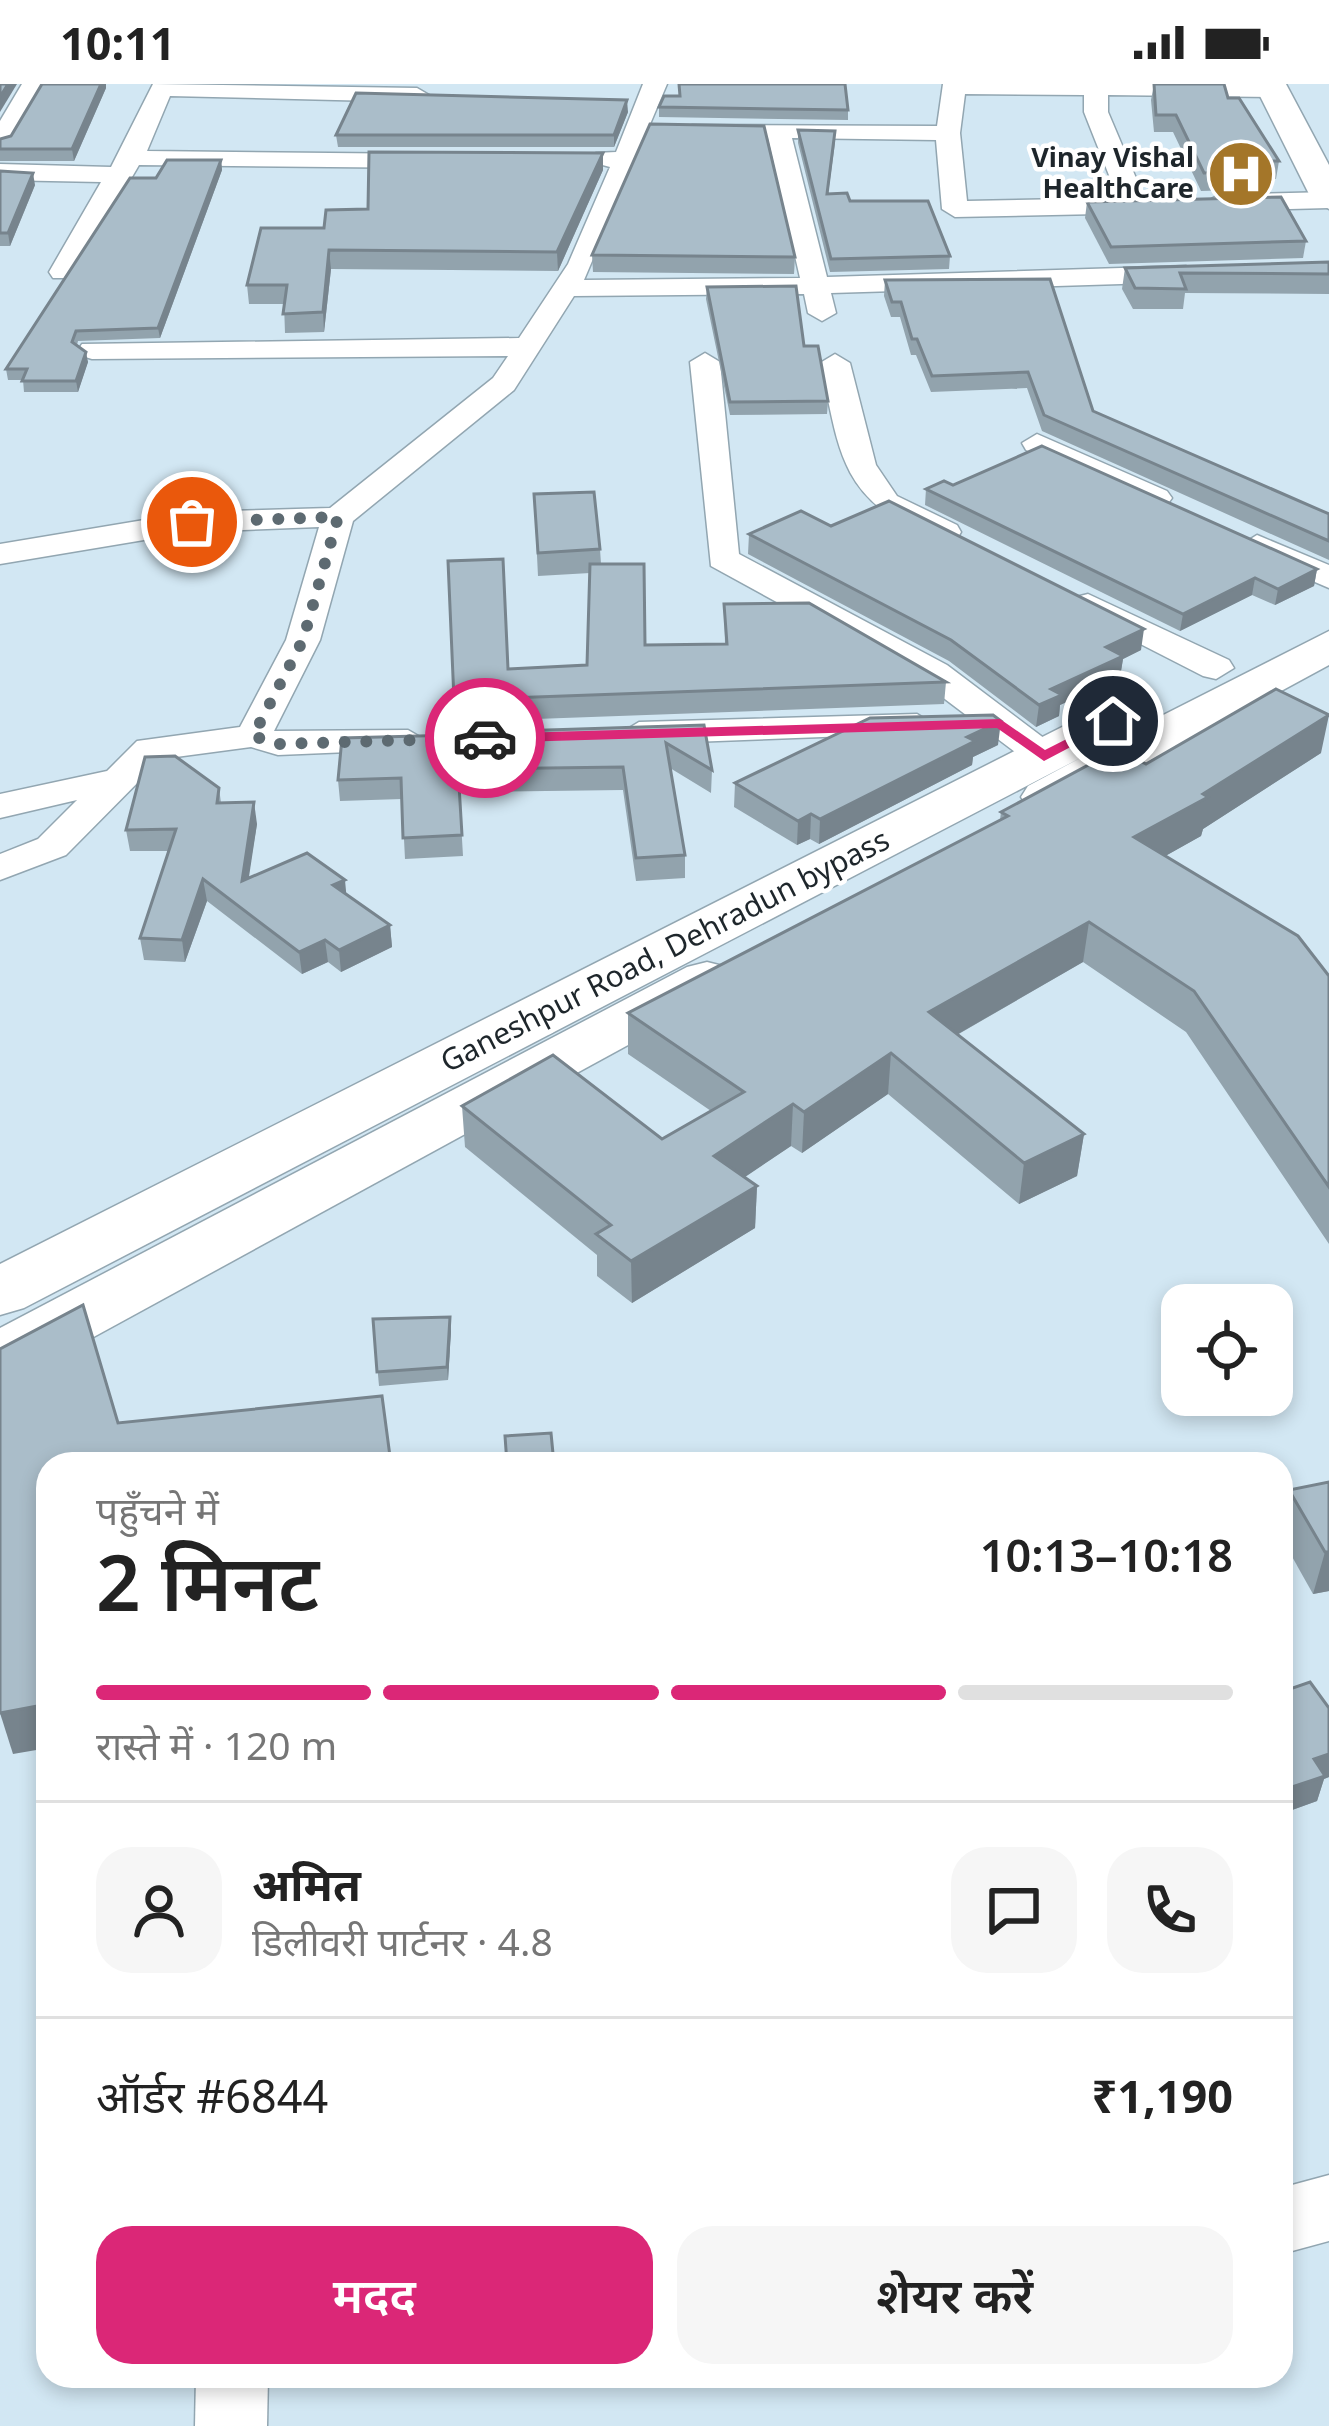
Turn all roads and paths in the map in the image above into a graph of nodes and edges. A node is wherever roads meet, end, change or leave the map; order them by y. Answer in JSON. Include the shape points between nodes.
{"nodes":[{"id":1,"x":34,"y":84,"type":"edge"},
{"id":2,"x":955,"y":86,"type":"edge"},
{"id":3,"x":1096,"y":86,"type":"edge"},
{"id":4,"x":1271,"y":87,"type":"edge"},
{"id":5,"x":643,"y":95,"type":"edge"},
{"id":6,"x":440,"y":96,"type":"edge"},
{"id":7,"x":662,"y":129,"type":"junction"},
{"id":8,"x":778,"y":131,"type":"junction"},
{"id":9,"x":948,"y":133,"type":"junction"},
{"id":10,"x":0,"y":141,"type":"edge"},
{"id":11,"x":626,"y":159,"type":"junction"},
{"id":12,"x":560,"y":160,"type":"edge"},
{"id":13,"x":449,"y":161,"type":"edge"},
{"id":14,"x":125,"y":166,"type":"junction"},
{"id":15,"x":0,"y":172,"type":"edge"},
{"id":16,"x":1329,"y":199,"type":"edge"},
{"id":17,"x":1134,"y":205,"type":"junction"},
{"id":18,"x":63,"y":272,"type":"edge"},
{"id":19,"x":1212,"y":273,"type":"edge"},
{"id":20,"x":814,"y":286,"type":"junction"},
{"id":21,"x":566,"y":287,"type":"junction"},
{"id":22,"x":824,"y":318,"type":"dead end"},
{"id":23,"x":528,"y":347,"type":"junction"},
{"id":24,"x":92,"y":350,"type":"dead end"},
{"id":25,"x":705,"y":362,"type":"dead end"},
{"id":26,"x":835,"y":363,"type":"dead end"},
{"id":27,"x":1037,"y":442,"type":"edge"},
{"id":28,"x":1183,"y":510,"type":"edge"},
{"id":29,"x":338,"y":517,"type":"junction"},
{"id":30,"x":1225,"y":530,"type":"edge"},
{"id":31,"x":968,"y":544,"type":"edge"},
{"id":32,"x":0,"y":554,"type":"edge"},
{"id":33,"x":1329,"y":578,"type":"edge"},
{"id":34,"x":1051,"y":585,"type":"edge"},
{"id":35,"x":1329,"y":610,"type":"edge"},
{"id":36,"x":1329,"y":645,"type":"edge"},
{"id":37,"x":1216,"y":668,"type":"junction"},
{"id":38,"x":608,"y":734,"type":"edge"},
{"id":39,"x":253,"y":736,"type":"junction"},
{"id":40,"x":448,"y":740,"type":"edge"},
{"id":41,"x":1022,"y":740,"type":"junction"},
{"id":42,"x":120,"y":779,"type":"junction"},
{"id":43,"x":0,"y":806,"type":"edge"},
{"id":44,"x":0,"y":868,"type":"edge"},
{"id":45,"x":0,"y":1292,"type":"edge"},
{"id":46,"x":0,"y":1358,"type":"edge"},
{"id":47,"x":1329,"y":2208,"type":"edge"},
{"id":48,"x":1293,"y":2218,"type":"edge"},
{"id":49,"x":232,"y":2388,"type":"edge"},
{"id":50,"x":231,"y":2426,"type":"edge"}],
"edges":[{"from":1,"to":10,"type":"street"},
{"from":2,"to":3,"type":"street"},
{"from":2,"to":9,"type":"street"},
{"from":3,"to":4,"type":"street"},
{"from":3,"to":17,"type":"street","via":[[1096,112]]},
{"from":4,"to":16,"type":"main road"},
{"from":5,"to":7,"type":"street"},
{"from":6,"to":14,"type":"street","via":[[161,89]]},
{"from":7,"to":8,"type":"street"},
{"from":7,"to":11,"type":"street"},
{"from":8,"to":9,"type":"street"},
{"from":8,"to":20,"type":"street"},
{"from":9,"to":17,"type":"street","via":[[955,209]]},
{"from":11,"to":12,"type":"street"},
{"from":11,"to":21,"type":"street"},
{"from":13,"to":14,"type":"street"},
{"from":14,"to":15,"type":"street"},
{"from":14,"to":18,"type":"street"},
{"from":16,"to":17,"type":"street"},
{"from":19,"to":20,"type":"street"},
{"from":20,"to":21,"type":"street","via":[[699,300]]},
{"from":20,"to":22,"type":"street"},
{"from":21,"to":23,"type":"street"},
{"from":23,"to":24,"type":"street"},
{"from":23,"to":29,"type":"street","via":[[504,384]]},
{"from":25,"to":41,"type":"street","via":[[723,559],[934,673]]},
{"from":26,"to":31,"type":"street","via":[[860,465],[886,502]]},
{"from":27,"to":28,"type":"street"},
{"from":29,"to":32,"type":"street","via":[[192,522]]},
{"from":29,"to":39,"type":"street","via":[[303,640]]},
{"from":30,"to":33,"type":"street"},
{"from":34,"to":37,"type":"street"},
{"from":35,"to":37,"type":"main road","name":"Ganeshpur Road, Dehradun bypass"},
{"from":36,"to":46,"type":"main road"},
{"from":37,"to":41,"type":"main road","name":"Ganeshpur Road, Dehradun bypass"},
{"from":38,"to":41,"type":"street"},
{"from":39,"to":40,"type":"street","via":[[278,744]]},
{"from":39,"to":42,"type":"street","via":[[150,749]]},
{"from":41,"to":45,"type":"main road","name":"Ganeshpur Road, Dehradun bypass"},
{"from":42,"to":43,"type":"street"},
{"from":42,"to":44,"type":"street","via":[[52,847]]},
{"from":47,"to":48,"type":"street"},
{"from":49,"to":50,"type":"street"}]}
